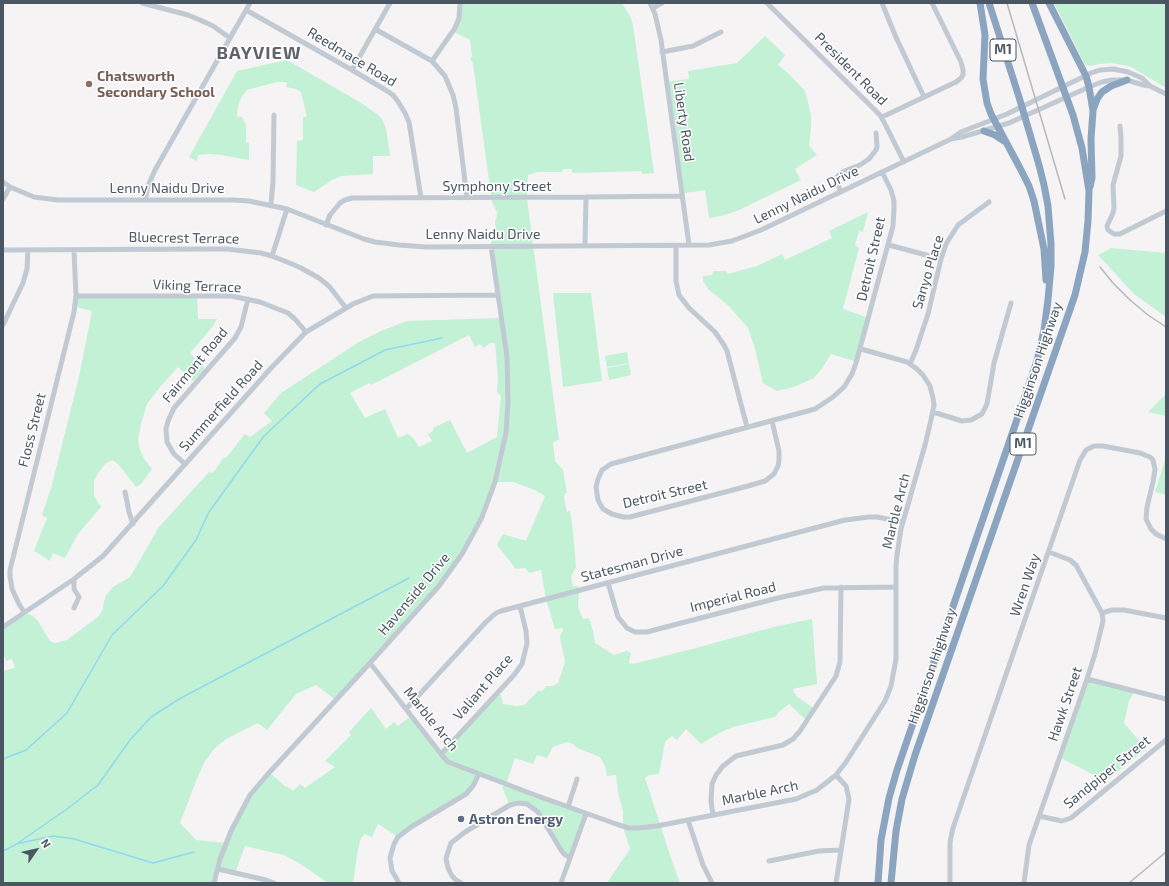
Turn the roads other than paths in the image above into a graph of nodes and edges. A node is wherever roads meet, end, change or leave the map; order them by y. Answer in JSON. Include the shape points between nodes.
{"nodes":[{"id":1,"x":142,"y":3,"type":"edge"},
{"id":2,"x":168,"y":3,"type":"edge"},
{"id":3,"x":250,"y":3,"type":"edge"},
{"id":4,"x":390,"y":3,"type":"edge"},
{"id":5,"x":460,"y":3,"type":"edge"},
{"id":6,"x":662,"y":3,"type":"edge"},
{"id":7,"x":768,"y":3,"type":"edge"},
{"id":8,"x":882,"y":3,"type":"edge"},
{"id":9,"x":932,"y":3,"type":"edge"},
{"id":10,"x":980,"y":3,"type":"edge"},
{"id":11,"x":989,"y":3,"type":"edge"},
{"id":12,"x":1032,"y":3,"type":"edge"},
{"id":13,"x":1049,"y":3,"type":"edge"},
{"id":14,"x":651,"y":5,"type":"edge"},
{"id":15,"x":167,"y":9,"type":"junction"},
{"id":16,"x":246,"y":10,"type":"junction"},
{"id":17,"x":374,"y":29,"type":"junction"},
{"id":18,"x":720,"y":32,"type":"dead end"},
{"id":19,"x":230,"y":38,"type":"junction"},
{"id":20,"x":662,"y":52,"type":"junction"},
{"id":21,"x":432,"y":61,"type":"junction"},
{"id":22,"x":352,"y":70,"type":"junction"},
{"id":23,"x":1086,"y":76,"type":"junction"},
{"id":24,"x":1127,"y":80,"type":"junction"},
{"id":25,"x":1150,"y":86,"type":"junction"},
{"id":26,"x":1089,"y":87,"type":"junction"},
{"id":27,"x":1166,"y":94,"type":"edge"},
{"id":28,"x":924,"y":97,"type":"junction"},
{"id":29,"x":1093,"y":111,"type":"junction"},
{"id":30,"x":274,"y":115,"type":"dead end"},
{"id":31,"x":882,"y":117,"type":"junction"},
{"id":32,"x":993,"y":119,"type":"junction"},
{"id":33,"x":1120,"y":126,"type":"dead end"},
{"id":34,"x":997,"y":127,"type":"junction"},
{"id":35,"x":984,"y":131,"type":"junction"},
{"id":36,"x":876,"y":133,"type":"dead end"},
{"id":37,"x":951,"y":139,"type":"junction"},
{"id":38,"x":1006,"y":142,"type":"junction"},
{"id":39,"x":904,"y":162,"type":"junction"},
{"id":40,"x":882,"y":172,"type":"junction"},
{"id":41,"x":3,"y":182,"type":"edge"},
{"id":42,"x":10,"y":187,"type":"junction"},
{"id":43,"x":1089,"y":191,"type":"junction"},
{"id":44,"x":841,"y":192,"type":"junction"},
{"id":45,"x":682,"y":196,"type":"junction"},
{"id":46,"x":586,"y":197,"type":"junction"},
{"id":47,"x":421,"y":198,"type":"junction"},
{"id":48,"x":467,"y":198,"type":"junction"},
{"id":49,"x":3,"y":199,"type":"edge"},
{"id":50,"x":145,"y":200,"type":"junction"},
{"id":51,"x":989,"y":202,"type":"dead end"},
{"id":52,"x":270,"y":205,"type":"junction"},
{"id":53,"x":287,"y":209,"type":"junction"},
{"id":54,"x":1166,"y":211,"type":"edge"},
{"id":55,"x":326,"y":224,"type":"junction"},
{"id":56,"x":689,"y":245,"type":"junction"},
{"id":57,"x":889,"y":245,"type":"junction"},
{"id":58,"x":491,"y":246,"type":"junction"},
{"id":59,"x":585,"y":246,"type":"junction"},
{"id":60,"x":676,"y":246,"type":"junction"},
{"id":61,"x":3,"y":250,"type":"edge"},
{"id":62,"x":28,"y":250,"type":"junction"},
{"id":63,"x":74,"y":250,"type":"junction"},
{"id":64,"x":272,"y":256,"type":"junction"},
{"id":65,"x":941,"y":259,"type":"junction"},
{"id":66,"x":498,"y":295,"type":"junction"},
{"id":67,"x":76,"y":296,"type":"junction"},
{"id":68,"x":248,"y":300,"type":"junction"},
{"id":69,"x":1048,"y":300,"type":"junction"},
{"id":70,"x":1011,"y":303,"type":"dead end"},
{"id":71,"x":346,"y":308,"type":"junction"},
{"id":72,"x":3,"y":325,"type":"edge"},
{"id":73,"x":306,"y":332,"type":"junction"},
{"id":74,"x":860,"y":349,"type":"junction"},
{"id":75,"x":910,"y":364,"type":"junction"},
{"id":76,"x":933,"y":412,"type":"junction"},
{"id":77,"x":772,"y":421,"type":"junction"},
{"id":78,"x":747,"y":427,"type":"junction"},
{"id":79,"x":185,"y":464,"type":"junction"},
{"id":80,"x":125,"y":492,"type":"dead end"},
{"id":81,"x":903,"y":522,"type":"junction"},
{"id":82,"x":133,"y":524,"type":"junction"},
{"id":83,"x":1166,"y":539,"type":"edge"},
{"id":84,"x":1049,"y":552,"type":"junction"},
{"id":85,"x":74,"y":579,"type":"junction"},
{"id":86,"x":608,"y":583,"type":"junction"},
{"id":87,"x":841,"y":587,"type":"junction"},
{"id":88,"x":896,"y":587,"type":"junction"},
{"id":89,"x":520,"y":606,"type":"junction"},
{"id":90,"x":74,"y":608,"type":"dead end"},
{"id":91,"x":24,"y":612,"type":"junction"},
{"id":92,"x":1102,"y":613,"type":"junction"},
{"id":93,"x":1166,"y":618,"type":"edge"},
{"id":94,"x":3,"y":627,"type":"edge"},
{"id":95,"x":370,"y":663,"type":"junction"},
{"id":96,"x":1087,"y":679,"type":"junction"},
{"id":97,"x":1166,"y":699,"type":"edge"},
{"id":98,"x":406,"y":709,"type":"junction"},
{"id":99,"x":1166,"y":740,"type":"edge"},
{"id":100,"x":441,"y":754,"type":"junction"},
{"id":101,"x":479,"y":774,"type":"junction"},
{"id":102,"x":836,"y":775,"type":"junction"},
{"id":103,"x":576,"y":779,"type":"dead end"},
{"id":104,"x":568,"y":807,"type":"junction"},
{"id":105,"x":586,"y":814,"type":"junction"},
{"id":106,"x":713,"y":815,"type":"junction"},
{"id":107,"x":1039,"y":816,"type":"junction"},
{"id":108,"x":688,"y":820,"type":"junction"},
{"id":109,"x":840,"y":850,"type":"junction"},
{"id":110,"x":570,"y":858,"type":"junction"},
{"id":111,"x":769,"y":861,"type":"dead end"},
{"id":112,"x":218,"y":869,"type":"junction"},
{"id":113,"x":214,"y":883,"type":"edge"},
{"id":114,"x":274,"y":883,"type":"edge"},
{"id":115,"x":400,"y":883,"type":"edge"},
{"id":116,"x":461,"y":883,"type":"edge"},
{"id":117,"x":561,"y":883,"type":"edge"},
{"id":118,"x":712,"y":883,"type":"edge"},
{"id":119,"x":836,"y":883,"type":"edge"},
{"id":120,"x":878,"y":883,"type":"edge"},
{"id":121,"x":891,"y":883,"type":"edge"},
{"id":122,"x":950,"y":883,"type":"edge"},
{"id":123,"x":1024,"y":883,"type":"edge"}],
"edges":[{"from":1,"to":15,"type":"street"},
{"from":2,"to":15,"type":"street"},
{"from":3,"to":16,"type":"street"},
{"from":4,"to":17,"type":"street"},
{"from":5,"to":21,"type":"street","via":[[455,28]]},
{"from":6,"to":14,"type":"street"},
{"from":7,"to":31,"type":"street","name":"President Road"},
{"from":8,"to":28,"type":"street"},
{"from":9,"to":28,"type":"street","via":[[961,62],[963,75],[956,82]]},
{"from":10,"to":32,"type":"highway","via":[[985,34],[982,79]]},
{"from":11,"to":69,"type":"highway","name":"Higginson Highway","number":"M1","via":[[1044,185],[1051,244]]},
{"from":12,"to":43,"type":"highway","name":"Higginson Highway","number":"M1","via":[[1078,130]]},
{"from":13,"to":23,"type":"highway"},
{"from":14,"to":20,"type":"street","name":"Liberty Road","via":[[657,21]]},
{"from":15,"to":19,"type":"street","via":[[200,20]]},
{"from":16,"to":19,"type":"street"},
{"from":16,"to":22,"type":"street","name":"Reedmace Road"},
{"from":17,"to":21,"type":"street"},
{"from":17,"to":22,"type":"street"},
{"from":18,"to":20,"type":"street","via":[[694,46]]},
{"from":19,"to":50,"type":"street","via":[[155,170]]},
{"from":20,"to":45,"type":"street","name":"Liberty Road"},
{"from":21,"to":48,"type":"street","via":[[445,76],[453,95]]},
{"from":22,"to":47,"type":"street","name":"Reedmace Road","via":[[393,95],[406,113],[412,133]]},
{"from":23,"to":25,"type":"street","name":"Lenny Naidu Drive","via":[[1100,70],[1113,69],[1142,78]]},
{"from":23,"to":26,"type":"highway"},
{"from":23,"to":32,"type":"street","name":"Lenny Naidu Drive"},
{"from":24,"to":25,"type":"street"},
{"from":24,"to":26,"type":"street","name":"Lenny Naidu Drive","via":[[1107,81]]},
{"from":24,"to":29,"type":"highway","via":[[1102,92]]},
{"from":25,"to":27,"type":"street"},
{"from":26,"to":29,"type":"highway"},
{"from":26,"to":34,"type":"street","name":"Lenny Naidu Drive"},
{"from":28,"to":31,"type":"street"},
{"from":29,"to":43,"type":"highway","via":[[1092,178]]},
{"from":30,"to":52,"type":"street"},
{"from":31,"to":39,"type":"street","name":"President Road"},
{"from":32,"to":34,"type":"highway"},
{"from":32,"to":37,"type":"street","name":"Lenny Naidu Drive","via":[[961,132]]},
{"from":33,"to":54,"type":"street","via":[[1121,156],[1113,186],[1114,210],[1107,228],[1116,234],[1127,231]]},
{"from":34,"to":35,"type":"street","name":"Lenny Naidu Drive"},
{"from":34,"to":38,"type":"highway"},
{"from":35,"to":37,"type":"street","name":"Lenny Naidu Drive"},
{"from":35,"to":38,"type":"highway"},
{"from":36,"to":44,"type":"street","via":[[877,147],[869,159],[837,176]]},
{"from":37,"to":39,"type":"street","name":"Lenny Naidu Drive"},
{"from":38,"to":69,"type":"highway","via":[[1034,201],[1044,249]]},
{"from":39,"to":40,"type":"street","name":"Lenny Naidu Drive"},
{"from":40,"to":44,"type":"street","name":"Lenny Naidu Drive"},
{"from":40,"to":57,"type":"street","name":"Detroit Street","via":[[891,190],[894,209]]},
{"from":41,"to":42,"type":"street","name":"Lenny Naidu Drive"},
{"from":42,"to":49,"type":"street"},
{"from":42,"to":50,"type":"street","name":"Lenny Naidu Drive","via":[[34,197],[58,200]]},
{"from":43,"to":121,"type":"highway","name":"Higginson Highway","number":"M1","via":[[1085,252],[1075,295],[915,755],[896,831]]},
{"from":44,"to":56,"type":"street","name":"Lenny Naidu Drive","via":[[744,237],[720,244]]},
{"from":45,"to":46,"type":"street","name":"Symphony Street"},
{"from":45,"to":56,"type":"street","name":"Liberty Road"},
{"from":46,"to":48,"type":"street","name":"Symphony Street"},
{"from":46,"to":59,"type":"street"},
{"from":47,"to":48,"type":"street","name":"Symphony Street"},
{"from":47,"to":55,"type":"street","name":"Symphony Street","via":[[348,199],[342,201]]},
{"from":50,"to":52,"type":"street","name":"Lenny Naidu Drive","via":[[233,200]]},
{"from":51,"to":65,"type":"street","name":"Sanyo Place","via":[[958,225],[946,244]]},
{"from":52,"to":53,"type":"street","name":"Lenny Naidu Drive"},
{"from":53,"to":55,"type":"street","name":"Lenny Naidu Drive"},
{"from":53,"to":64,"type":"street"},
{"from":55,"to":58,"type":"street","name":"Lenny Naidu Drive","via":[[364,239],[385,244],[426,247]]},
{"from":56,"to":60,"type":"street","name":"Lenny Naidu Drive"},
{"from":57,"to":65,"type":"street"},
{"from":57,"to":74,"type":"street","name":"Detroit Street"},
{"from":58,"to":59,"type":"street","name":"Lenny Naidu Drive"},
{"from":58,"to":66,"type":"street","name":"Havenside Drive"},
{"from":59,"to":60,"type":"street","name":"Lenny Naidu Drive"},
{"from":60,"to":78,"type":"street","via":[[676,281],[679,295],[688,308],[715,332],[724,345]]},
{"from":61,"to":62,"type":"street","name":"Bluecrest Terrace"},
{"from":62,"to":63,"type":"street","name":"Bluecrest Terrace"},
{"from":62,"to":72,"type":"street","via":[[23,283]]},
{"from":63,"to":64,"type":"street","name":"Bluecrest Terrace","via":[[227,249]]},
{"from":63,"to":67,"type":"street","name":"Floss Street"},
{"from":64,"to":71,"type":"street","name":"Bluecrest Terrace","via":[[325,282]]},
{"from":65,"to":75,"type":"street","name":"Sanyo Place","via":[[928,314]]},
{"from":66,"to":71,"type":"street","name":"Summerfield Road","via":[[373,296]]},
{"from":66,"to":95,"type":"street","name":"Havenside Drive","via":[[507,357],[508,412],[502,455],[488,503],[474,534],[448,575]]},
{"from":67,"to":68,"type":"street","name":"Viking Terrace","via":[[231,296]]},
{"from":67,"to":91,"type":"street","name":"Floss Street","via":[[73,318],[10,570],[12,589]]},
{"from":68,"to":73,"type":"street","name":"Viking Terrace","via":[[267,304],[288,313]]},
{"from":68,"to":79,"type":"street","name":"Fairmont Road","via":[[241,327],[235,338],[174,408],[168,421],[167,442],[174,454]]},
{"from":69,"to":120,"type":"highway","name":"Higginson Highway","number":"M1","via":[[1037,361],[897,770],[881,840]]},
{"from":70,"to":76,"type":"street","via":[[994,363],[987,404],[982,414],[971,420],[962,421]]},
{"from":71,"to":73,"type":"street","name":"Summerfield Road"},
{"from":73,"to":79,"type":"street","name":"Summerfield Road"},
{"from":74,"to":75,"type":"street","name":"Marble Arch"},
{"from":74,"to":77,"type":"street","name":"Detroit Street","via":[[852,374],[844,387],[833,397],[815,409]]},
{"from":75,"to":76,"type":"street","name":"Marble Arch","via":[[923,375],[930,386]]},
{"from":76,"to":81,"type":"street","name":"Marble Arch"},
{"from":77,"to":78,"type":"street","name":"Detroit Street"},
{"from":77,"to":78,"type":"street","name":"Detroit Street","via":[[779,460],[774,474],[764,481],[630,517],[608,512],[598,500],[598,479],[602,470],[611,464]]},
{"from":79,"to":82,"type":"street","name":"Summerfield Road"},
{"from":80,"to":82,"type":"street"},
{"from":81,"to":86,"type":"street","name":"Statesman Drive","via":[[877,517],[846,520]]},
{"from":81,"to":88,"type":"street","name":"Marble Arch","via":[[897,555]]},
{"from":82,"to":85,"type":"street","name":"Summerfield Road","via":[[103,556]]},
{"from":83,"to":84,"type":"street","name":"Wren Way","via":[[1156,534],[1146,518],[1155,469],[1150,457],[1097,445],[1083,453]]},
{"from":84,"to":92,"type":"street","via":[[1076,565]]},
{"from":84,"to":122,"type":"street","name":"Wren Way","via":[[953,828],[950,842]]},
{"from":85,"to":90,"type":"street","via":[[74,589],[79,598]]},
{"from":85,"to":91,"type":"street","name":"Summerfield Road"},
{"from":86,"to":87,"type":"street","name":"Imperial Road","via":[[618,617],[635,632],[647,632],[817,589]]},
{"from":86,"to":89,"type":"street","name":"Statesman Drive"},
{"from":87,"to":88,"type":"street","name":"Imperial Road"},
{"from":87,"to":106,"type":"street","via":[[840,662],[836,676],[793,739],[783,745],[736,756],[723,766],[712,784],[710,801]]},
{"from":88,"to":102,"type":"street","name":"Marble Arch","via":[[896,659],[892,686],[870,725]]},
{"from":89,"to":98,"type":"street","name":"Statesman Drive","via":[[501,611],[492,617]]},
{"from":89,"to":100,"type":"street","name":"Valiant Place","via":[[527,643],[522,664]]},
{"from":91,"to":94,"type":"street","name":"Summerfield Road"},
{"from":92,"to":93,"type":"street","via":[[1124,610]]},
{"from":92,"to":96,"type":"street","name":"Hawk Street","via":[[1103,624]]},
{"from":95,"to":98,"type":"street","name":"Marble Arch"},
{"from":95,"to":112,"type":"street","name":"Havenside Drive","via":[[250,795],[231,831]]},
{"from":96,"to":97,"type":"street"},
{"from":96,"to":107,"type":"street","name":"Hawk Street"},
{"from":98,"to":100,"type":"street","name":"Marble Arch"},
{"from":99,"to":107,"type":"street","name":"Sandpiper Street","via":[[1071,818],[1059,821]]},
{"from":100,"to":101,"type":"street","name":"Marble Arch","via":[[448,762]]},
{"from":101,"to":104,"type":"street","name":"Marble Arch"},
{"from":101,"to":115,"type":"street","via":[[470,790],[411,827],[396,841],[390,863],[393,875]]},
{"from":102,"to":106,"type":"street","name":"Marble Arch","via":[[817,790],[796,799]]},
{"from":102,"to":109,"type":"street","via":[[846,786],[849,799]]},
{"from":103,"to":104,"type":"street"},
{"from":104,"to":105,"type":"street","name":"Marble Arch"},
{"from":105,"to":108,"type":"street","name":"Marble Arch","via":[[625,827],[639,828]]},
{"from":105,"to":110,"type":"street"},
{"from":106,"to":108,"type":"street","name":"Marble Arch"},
{"from":107,"to":123,"type":"street","name":"Hawk Street","via":[[1029,848]]},
{"from":108,"to":118,"type":"street","via":[[703,865]]},
{"from":109,"to":111,"type":"street","via":[[819,851]]},
{"from":109,"to":119,"type":"street"},
{"from":110,"to":116,"type":"street","via":[[561,850],[538,812],[527,804],[514,804],[451,843],[446,854],[448,868],[452,876]]},
{"from":110,"to":117,"type":"street"},
{"from":112,"to":113,"type":"street","name":"Havenside Drive"},
{"from":112,"to":114,"type":"street"}]}
